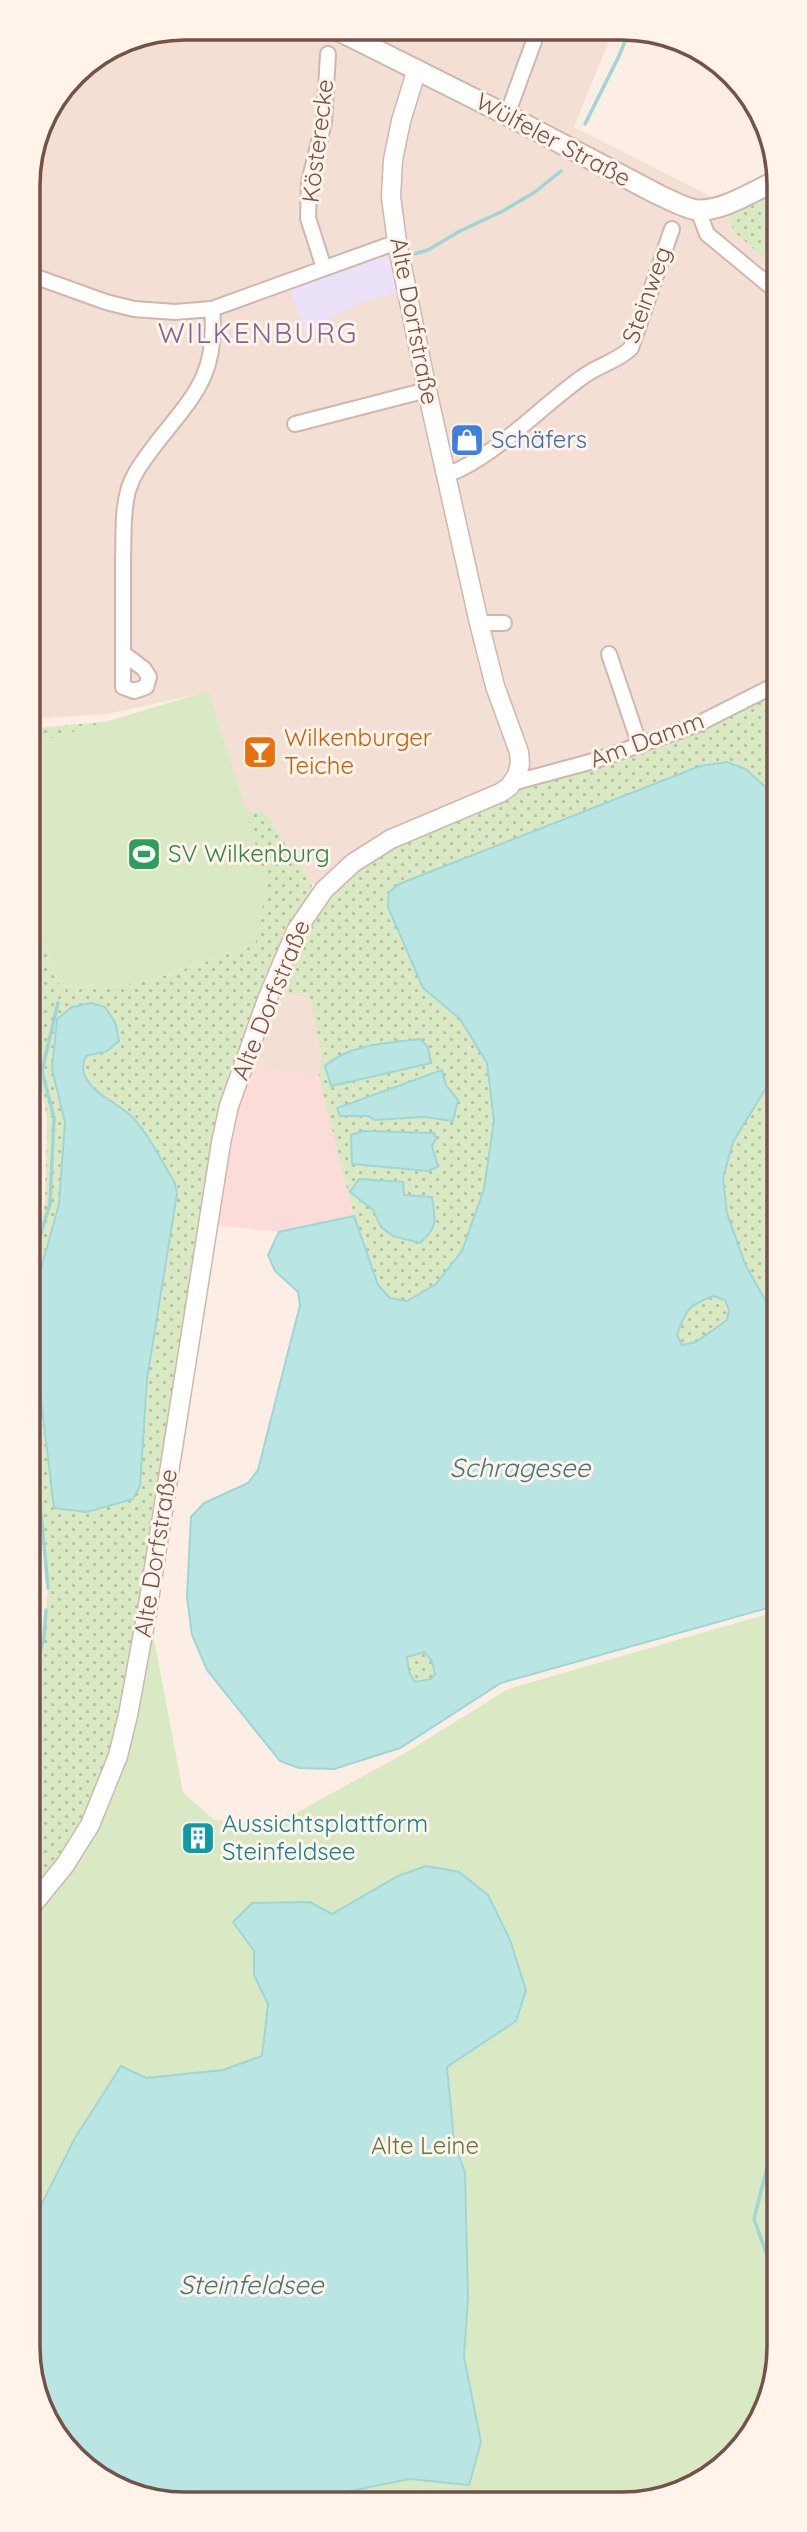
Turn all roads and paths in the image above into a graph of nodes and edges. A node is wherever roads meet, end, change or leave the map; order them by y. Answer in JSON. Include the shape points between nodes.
{"nodes":[{"id":1,"x":534,"y":40,"type":"edge"},
{"id":2,"x":369,"y":41,"type":"edge"},
{"id":3,"x":328,"y":54,"type":"dead end"},
{"id":4,"x":417,"y":69,"type":"junction"},
{"id":5,"x":506,"y":115,"type":"junction"},
{"id":6,"x":767,"y":185,"type":"edge"},
{"id":7,"x":698,"y":210,"type":"junction"},
{"id":8,"x":671,"y":229,"type":"dead end"},
{"id":9,"x":397,"y":242,"type":"junction"},
{"id":10,"x":324,"y":268,"type":"junction"},
{"id":11,"x":41,"y":278,"type":"edge"},
{"id":12,"x":767,"y":283,"type":"edge"},
{"id":13,"x":212,"y":309,"type":"junction"},
{"id":14,"x":427,"y":390,"type":"junction"},
{"id":15,"x":295,"y":424,"type":"dead end"},
{"id":16,"x":446,"y":475,"type":"junction"},
{"id":17,"x":479,"y":622,"type":"junction"},
{"id":18,"x":504,"y":623,"type":"dead end"},
{"id":19,"x":123,"y":653,"type":"dead end"},
{"id":20,"x":609,"y":653,"type":"dead end"},
{"id":21,"x":767,"y":689,"type":"edge"},
{"id":22,"x":640,"y":746,"type":"junction"},
{"id":23,"x":519,"y":752,"type":"junction"},
{"id":24,"x":558,"y":770,"type":"junction"},
{"id":25,"x":512,"y":783,"type":"junction"},
{"id":26,"x":40,"y":1895,"type":"edge"}],
"edges":[{"from":1,"to":5,"type":"street"},
{"from":2,"to":4,"type":"main road","name":"Wülfeler Straße"},
{"from":3,"to":10,"type":"street","name":"Kösterecke","via":[[324,122],[309,182],[308,206]]},
{"from":4,"to":5,"type":"main road","name":"Wülfeler Straße"},
{"from":4,"to":9,"type":"street","name":"Alte Dorfstraße","via":[[393,160],[391,197]]},
{"from":5,"to":7,"type":"main road","name":"Wülfeler Straße","via":[[657,194]]},
{"from":6,"to":7,"type":"main road"},
{"from":7,"to":12,"type":"street","via":[[708,233]]},
{"from":8,"to":16,"type":"street","name":"Steinweg","via":[[625,355],[584,375],[470,466]]},
{"from":9,"to":10,"type":"street"},
{"from":9,"to":14,"type":"street","name":"Alte Dorfstraße"},
{"from":10,"to":13,"type":"street"},
{"from":11,"to":13,"type":"street","via":[[134,309]]},
{"from":13,"to":19,"type":"street","via":[[208,369],[197,391],[137,468],[128,489]]},
{"from":14,"to":15,"type":"street"},
{"from":14,"to":16,"type":"street","name":"Alte Dorfstraße"},
{"from":16,"to":17,"type":"street","name":"Alte Dorfstraße"},
{"from":17,"to":18,"type":"street"},
{"from":17,"to":23,"type":"street","name":"Alte Dorfstraße","via":[[495,686]]},
{"from":20,"to":22,"type":"street"},
{"from":21,"to":22,"type":"street","name":"Am Damm","via":[[698,724]]},
{"from":22,"to":24,"type":"street","name":"Am Damm"},
{"from":23,"to":24,"type":"street","via":[[540,768]]},
{"from":23,"to":25,"type":"street","via":[[520,764]]},
{"from":24,"to":25,"type":"street","name":"Am Damm"},
{"from":25,"to":26,"type":"street","name":"Alte Dorfstraße","via":[[500,793],[391,839],[354,863],[324,890],[291,942],[249,1046],[220,1143],[147,1612],[118,1756],[90,1825]]}]}
